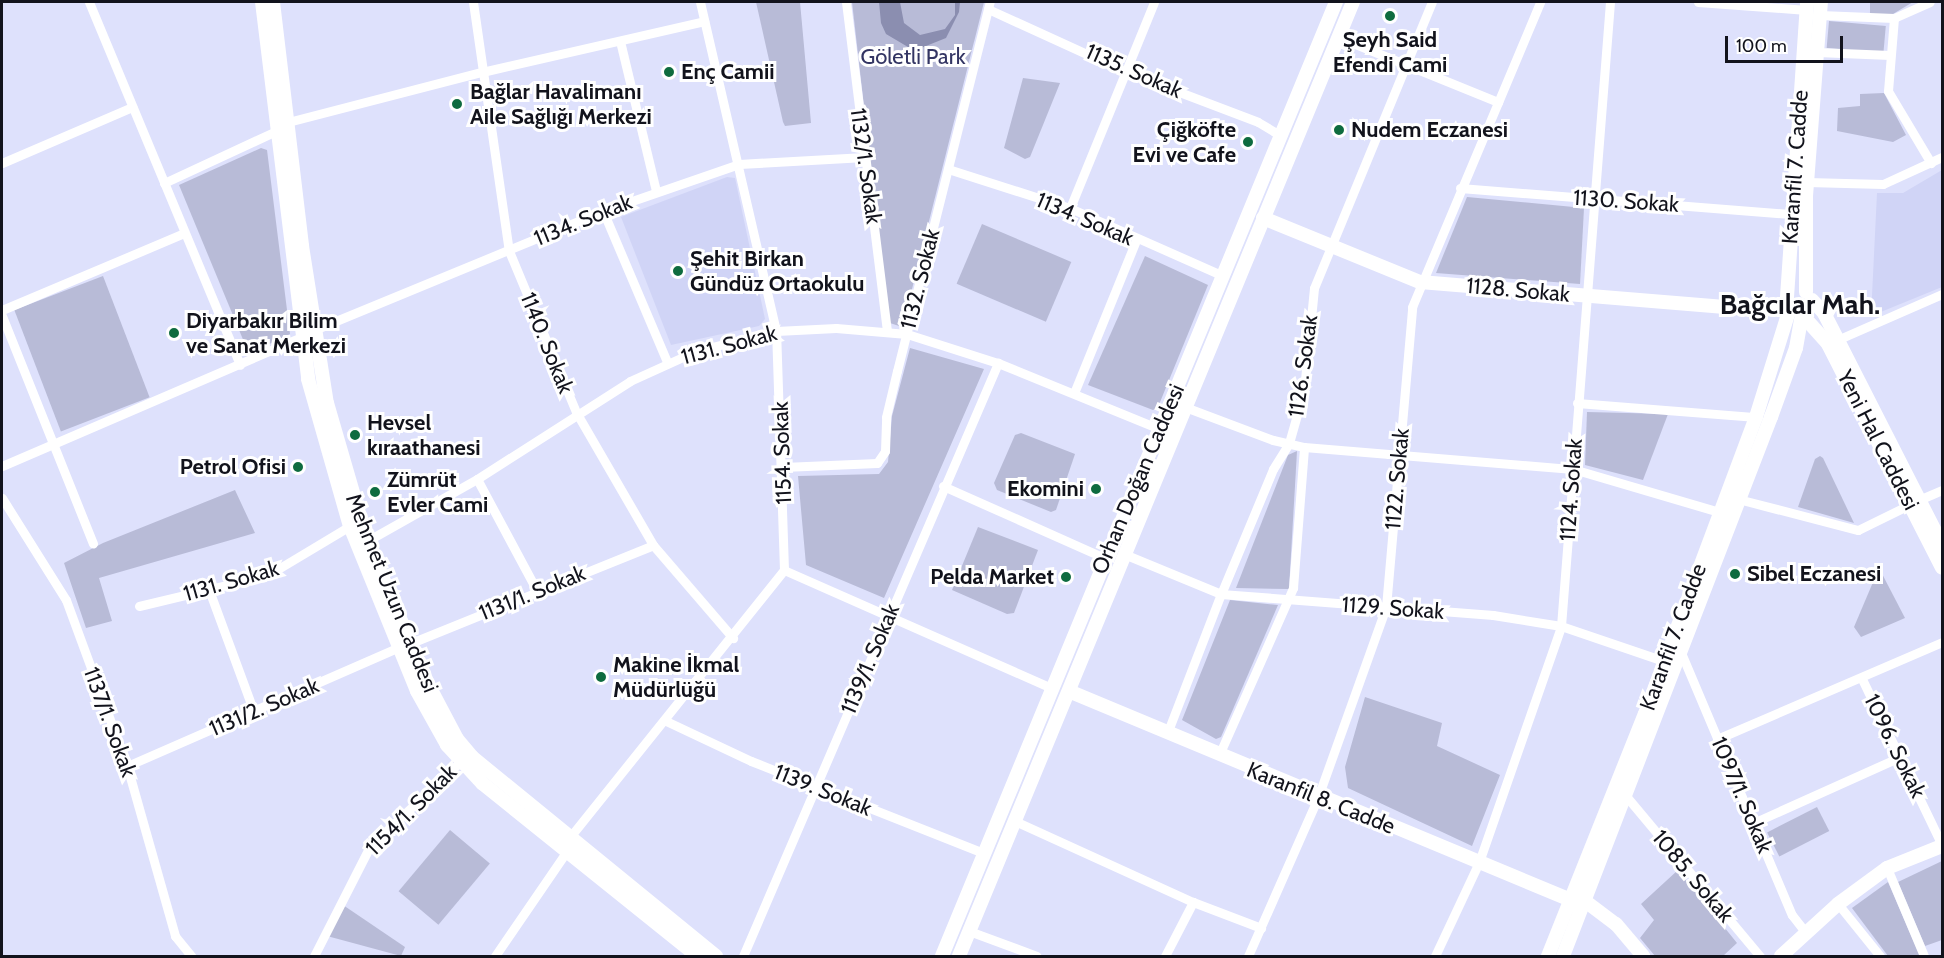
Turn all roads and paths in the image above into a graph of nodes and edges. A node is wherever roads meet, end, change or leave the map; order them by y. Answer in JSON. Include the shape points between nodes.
{"nodes":[{"id":1,"x":89,"y":2,"type":"edge"},
{"id":2,"x":262,"y":2,"type":"edge"},
{"id":3,"x":273,"y":2,"type":"edge"},
{"id":4,"x":473,"y":2,"type":"edge"},
{"id":5,"x":700,"y":2,"type":"edge"},
{"id":6,"x":846,"y":2,"type":"edge"},
{"id":7,"x":1154,"y":2,"type":"edge"},
{"id":8,"x":1336,"y":2,"type":"edge"},
{"id":9,"x":1353,"y":2,"type":"edge"},
{"id":10,"x":1432,"y":2,"type":"edge"},
{"id":11,"x":1540,"y":2,"type":"edge"},
{"id":12,"x":1610,"y":2,"type":"edge"},
{"id":13,"x":1698,"y":2,"type":"edge"},
{"id":14,"x":1929,"y":2,"type":"edge"},
{"id":15,"x":989,"y":5,"type":"edge"},
{"id":16,"x":1814,"y":7,"type":"edge"},
{"id":17,"x":1894,"y":18,"type":"junction"},
{"id":18,"x":704,"y":21,"type":"junction"},
{"id":19,"x":1338,"y":37,"type":"junction"},
{"id":20,"x":620,"y":41,"type":"junction"},
{"id":21,"x":1817,"y":52,"type":"junction"},
{"id":22,"x":1890,"y":55,"type":"junction"},
{"id":23,"x":1406,"y":65,"type":"junction"},
{"id":24,"x":1125,"y":71,"type":"junction"},
{"id":25,"x":482,"y":72,"type":"junction"},
{"id":26,"x":1498,"y":102,"type":"junction"},
{"id":27,"x":132,"y":107,"type":"junction"},
{"id":28,"x":288,"y":122,"type":"junction"},
{"id":29,"x":276,"y":131,"type":"junction"},
{"id":30,"x":1280,"y":135,"type":"junction"},
{"id":31,"x":864,"y":157,"type":"junction"},
{"id":32,"x":1942,"y":157,"type":"edge"},
{"id":33,"x":2,"y":163,"type":"edge"},
{"id":34,"x":1931,"y":163,"type":"junction"},
{"id":35,"x":739,"y":164,"type":"junction"},
{"id":36,"x":948,"y":169,"type":"junction"},
{"id":37,"x":1808,"y":182,"type":"junction"},
{"id":38,"x":164,"y":183,"type":"junction"},
{"id":39,"x":1460,"y":188,"type":"junction"},
{"id":40,"x":656,"y":191,"type":"junction"},
{"id":41,"x":1593,"y":198,"type":"junction"},
{"id":42,"x":1070,"y":208,"type":"junction"},
{"id":43,"x":603,"y":211,"type":"junction"},
{"id":44,"x":1793,"y":214,"type":"junction"},
{"id":45,"x":1263,"y":218,"type":"junction"},
{"id":46,"x":184,"y":233,"type":"junction"},
{"id":47,"x":1136,"y":240,"type":"junction"},
{"id":48,"x":1331,"y":247,"type":"junction"},
{"id":49,"x":509,"y":251,"type":"junction"},
{"id":50,"x":1221,"y":275,"type":"junction"},
{"id":51,"x":1420,"y":282,"type":"junction"},
{"id":52,"x":1942,"y":294,"type":"edge"},
{"id":53,"x":1587,"y":296,"type":"junction"},
{"id":54,"x":1809,"y":296,"type":"junction"},
{"id":55,"x":2,"y":310,"type":"edge"},
{"id":56,"x":1793,"y":311,"type":"junction"},
{"id":57,"x":2,"y":316,"type":"edge"},
{"id":58,"x":776,"y":331,"type":"junction"},
{"id":59,"x":887,"y":331,"type":"junction"},
{"id":60,"x":308,"y":334,"type":"junction"},
{"id":61,"x":906,"y":334,"type":"junction"},
{"id":62,"x":1833,"y":342,"type":"junction"},
{"id":63,"x":1796,"y":348,"type":"junction"},
{"id":64,"x":667,"y":362,"type":"junction"},
{"id":65,"x":998,"y":363,"type":"junction"},
{"id":66,"x":240,"y":365,"type":"junction"},
{"id":67,"x":1074,"y":393,"type":"junction"},
{"id":68,"x":1577,"y":404,"type":"junction"},
{"id":69,"x":1185,"y":407,"type":"junction"},
{"id":70,"x":576,"y":412,"type":"junction"},
{"id":71,"x":1756,"y":417,"type":"junction"},
{"id":72,"x":1160,"y":429,"type":"junction"},
{"id":73,"x":1288,"y":442,"type":"junction"},
{"id":74,"x":53,"y":444,"type":"junction"},
{"id":75,"x":1304,"y":447,"type":"junction"},
{"id":76,"x":1400,"y":456,"type":"junction"},
{"id":77,"x":2,"y":466,"type":"edge"},
{"id":78,"x":783,"y":467,"type":"junction"},
{"id":79,"x":1573,"y":469,"type":"junction"},
{"id":80,"x":477,"y":479,"type":"junction"},
{"id":81,"x":943,"y":486,"type":"junction"},
{"id":82,"x":1942,"y":490,"type":"edge"},
{"id":83,"x":2,"y":498,"type":"edge"},
{"id":84,"x":1738,"y":499,"type":"junction"},
{"id":85,"x":1916,"y":502,"type":"junction"},
{"id":86,"x":1719,"y":512,"type":"junction"},
{"id":87,"x":350,"y":526,"type":"junction"},
{"id":88,"x":367,"y":541,"type":"junction"},
{"id":89,"x":93,"y":543,"type":"dead end"},
{"id":90,"x":653,"y":545,"type":"junction"},
{"id":91,"x":1942,"y":545,"type":"edge"},
{"id":92,"x":1124,"y":554,"type":"junction"},
{"id":93,"x":1105,"y":558,"type":"junction"},
{"id":94,"x":1942,"y":568,"type":"edge"},
{"id":95,"x":784,"y":570,"type":"junction"},
{"id":96,"x":209,"y":590,"type":"junction"},
{"id":97,"x":537,"y":591,"type":"junction"},
{"id":98,"x":1221,"y":594,"type":"junction"},
{"id":99,"x":1287,"y":600,"type":"junction"},
{"id":100,"x":139,"y":606,"type":"dead end"},
{"id":101,"x":1386,"y":607,"type":"junction"},
{"id":102,"x":887,"y":617,"type":"junction"},
{"id":103,"x":1561,"y":626,"type":"junction"},
{"id":104,"x":733,"y":638,"type":"junction"},
{"id":105,"x":1942,"y":642,"type":"edge"},
{"id":106,"x":405,"y":645,"type":"junction"},
{"id":107,"x":1682,"y":655,"type":"junction"},
{"id":108,"x":1664,"y":661,"type":"junction"},
{"id":109,"x":1862,"y":679,"type":"junction"},
{"id":110,"x":1052,"y":688,"type":"junction"},
{"id":111,"x":1071,"y":692,"type":"junction"},
{"id":112,"x":254,"y":712,"type":"junction"},
{"id":113,"x":666,"y":721,"type":"junction"},
{"id":114,"x":1168,"y":731,"type":"junction"},
{"id":115,"x":1718,"y":739,"type":"junction"},
{"id":116,"x":1219,"y":755,"type":"junction"},
{"id":117,"x":1900,"y":758,"type":"junction"},
{"id":118,"x":461,"y":761,"type":"junction"},
{"id":119,"x":128,"y":766,"type":"junction"},
{"id":120,"x":817,"y":788,"type":"junction"},
{"id":121,"x":1626,"y":796,"type":"junction"},
{"id":122,"x":1318,"y":797,"type":"junction"},
{"id":123,"x":1015,"y":821,"type":"junction"},
{"id":124,"x":1754,"y":823,"type":"junction"},
{"id":125,"x":569,"y":844,"type":"junction"},
{"id":126,"x":1942,"y":845,"type":"edge"},
{"id":127,"x":983,"y":853,"type":"junction"},
{"id":128,"x":1479,"y":862,"type":"junction"},
{"id":129,"x":1887,"y":868,"type":"junction"},
{"id":130,"x":1579,"y":901,"type":"junction"},
{"id":131,"x":1193,"y":902,"type":"junction"},
{"id":132,"x":1838,"y":904,"type":"junction"},
{"id":133,"x":1261,"y":927,"type":"junction"},
{"id":134,"x":969,"y":931,"type":"junction"},
{"id":135,"x":1806,"y":933,"type":"junction"},
{"id":136,"x":191,"y":957,"type":"edge"},
{"id":137,"x":314,"y":957,"type":"edge"},
{"id":138,"x":495,"y":957,"type":"edge"},
{"id":139,"x":697,"y":957,"type":"edge"},
{"id":140,"x":716,"y":957,"type":"edge"},
{"id":141,"x":743,"y":957,"type":"edge"},
{"id":142,"x":942,"y":957,"type":"edge"},
{"id":143,"x":959,"y":957,"type":"edge"},
{"id":144,"x":1037,"y":957,"type":"edge"},
{"id":145,"x":1164,"y":957,"type":"edge"},
{"id":146,"x":1248,"y":957,"type":"edge"},
{"id":147,"x":1435,"y":957,"type":"edge"},
{"id":148,"x":1548,"y":957,"type":"edge"},
{"id":149,"x":1563,"y":957,"type":"edge"},
{"id":150,"x":1643,"y":957,"type":"edge"},
{"id":151,"x":1760,"y":957,"type":"edge"},
{"id":152,"x":1781,"y":957,"type":"edge"},
{"id":153,"x":1880,"y":957,"type":"edge"},
{"id":154,"x":1924,"y":957,"type":"edge"}],
"edges":[{"from":1,"to":27,"type":"street"},
{"from":2,"to":29,"type":"main road"},
{"from":3,"to":28,"type":"main road","name":"Mehmet Uzun Caddesi"},
{"from":4,"to":25,"type":"street","name":"1140. Sokak"},
{"from":5,"to":18,"type":"street","name":"1154. Sokak"},
{"from":6,"to":31,"type":"street","name":"1132/1. Sokak"},
{"from":7,"to":24,"type":"street"},
{"from":8,"to":30,"type":"main road","name":"Orhan Doğan Caddesi"},
{"from":9,"to":19,"type":"main road"},
{"from":10,"to":23,"type":"street","name":"1126. Sokak"},
{"from":11,"to":26,"type":"street","name":"1122. Sokak"},
{"from":12,"to":41,"type":"street","name":"1124. Sokak"},
{"from":13,"to":16,"type":"street"},
{"from":14,"to":17,"type":"street"},
{"from":15,"to":24,"type":"street","name":"1135. Sokak"},
{"from":15,"to":36,"type":"street","name":"1132. Sokak"},
{"from":16,"to":17,"type":"street"},
{"from":16,"to":21,"type":"main road","name":"Karanfil 7. Cadde"},
{"from":16,"to":44,"type":"main road","name":"Karanfil 7. Cadde"},
{"from":17,"to":22,"type":"street"},
{"from":18,"to":20,"type":"street"},
{"from":18,"to":35,"type":"street","name":"1154. Sokak"},
{"from":19,"to":23,"type":"street"},
{"from":19,"to":45,"type":"main road"},
{"from":20,"to":25,"type":"street"},
{"from":20,"to":40,"type":"street"},
{"from":21,"to":22,"type":"street"},
{"from":21,"to":37,"type":"main road","name":"Karanfil 7. Cadde"},
{"from":22,"to":34,"type":"street","via":[[1888,91]]},
{"from":23,"to":26,"type":"street"},
{"from":23,"to":48,"type":"street","name":"1126. Sokak"},
{"from":24,"to":30,"type":"street","name":"1135. Sokak","via":[[1258,122]]},
{"from":24,"to":42,"type":"street"},
{"from":25,"to":28,"type":"street"},
{"from":25,"to":49,"type":"street","name":"1140. Sokak"},
{"from":26,"to":39,"type":"street","name":"1122. Sokak"},
{"from":27,"to":33,"type":"street"},
{"from":27,"to":38,"type":"street"},
{"from":28,"to":60,"type":"main road","name":"Mehmet Uzun Caddesi"},
{"from":29,"to":38,"type":"street"},
{"from":29,"to":60,"type":"main road"},
{"from":30,"to":50,"type":"main road","name":"Orhan Doğan Caddesi"},
{"from":31,"to":35,"type":"street","name":"1134. Sokak"},
{"from":31,"to":59,"type":"street","name":"1132/1. Sokak"},
{"from":32,"to":34,"type":"street"},
{"from":34,"to":37,"type":"street","via":[[1882,184]]},
{"from":35,"to":40,"type":"street","name":"1134. Sokak"},
{"from":35,"to":58,"type":"street","name":"1154. Sokak"},
{"from":36,"to":42,"type":"street","name":"1134. Sokak"},
{"from":36,"to":61,"type":"street","name":"1132. Sokak"},
{"from":37,"to":54,"type":"main road","name":"Karanfil 7. Cadde"},
{"from":38,"to":46,"type":"street"},
{"from":39,"to":41,"type":"street","name":"1130. Sokak"},
{"from":39,"to":51,"type":"street","name":"1122. Sokak"},
{"from":40,"to":43,"type":"street","name":"1134. Sokak"},
{"from":41,"to":44,"type":"street","name":"1130. Sokak"},
{"from":41,"to":53,"type":"street","name":"1124. Sokak"},
{"from":42,"to":47,"type":"street","name":"1134. Sokak"},
{"from":43,"to":49,"type":"street","name":"1134. Sokak"},
{"from":43,"to":64,"type":"street"},
{"from":44,"to":56,"type":"main road","name":"Karanfil 7. Cadde"},
{"from":45,"to":48,"type":"main road","name":"1128. Sokak"},
{"from":45,"to":69,"type":"main road"},
{"from":46,"to":55,"type":"street"},
{"from":46,"to":66,"type":"street"},
{"from":47,"to":50,"type":"street","name":"1134. Sokak"},
{"from":47,"to":67,"type":"street"},
{"from":48,"to":51,"type":"main road","name":"1128. Sokak"},
{"from":48,"to":73,"type":"street","name":"1126. Sokak","via":[[1314,288],[1304,390]]},
{"from":49,"to":60,"type":"street","name":"1134. Sokak"},
{"from":49,"to":70,"type":"street","name":"1140. Sokak"},
{"from":50,"to":72,"type":"main road","name":"Orhan Doğan Caddesi"},
{"from":51,"to":53,"type":"main road","name":"1128. Sokak"},
{"from":51,"to":76,"type":"street","name":"1122. Sokak","via":[[1412,307]]},
{"from":52,"to":62,"type":"street"},
{"from":53,"to":56,"type":"main road","name":"1128. Sokak"},
{"from":53,"to":68,"type":"street","name":"1124. Sokak"},
{"from":54,"to":56,"type":"main road","via":[[1812,309]]},
{"from":54,"to":56,"type":"main road","name":"1128. Sokak","via":[[1797,291]]},
{"from":54,"to":62,"type":"main road"},
{"from":56,"to":62,"type":"main road","name":"Yeni Hal Caddesi"},
{"from":56,"to":63,"type":"main road","name":"Karanfil 7. Cadde"},
{"from":56,"to":71,"type":"main road","name":"Karanfil 7. Cadde"},
{"from":57,"to":74,"type":"street"},
{"from":58,"to":59,"type":"street","name":"1131. Sokak"},
{"from":58,"to":64,"type":"street","name":"1131. Sokak","via":[[736,339]]},
{"from":58,"to":78,"type":"street","name":"1154. Sokak"},
{"from":59,"to":61,"type":"street","name":"1131. Sokak"},
{"from":60,"to":66,"type":"street","name":"1134. Sokak"},
{"from":60,"to":87,"type":"main road","via":[[308,379]]},
{"from":60,"to":88,"type":"main road","name":"Mehmet Uzun Caddesi"},
{"from":61,"to":65,"type":"street","name":"1131. Sokak"},
{"from":61,"to":78,"type":"street","name":"1132. Sokak","via":[[880,461],[838,468]]},
{"from":62,"to":63,"type":"main road","via":[[1814,341]]},
{"from":62,"to":85,"type":"main road","name":"Yeni Hal Caddesi"},
{"from":63,"to":84,"type":"main road","name":"Karanfil 7. Cadde"},
{"from":64,"to":70,"type":"street","name":"1131. Sokak"},
{"from":65,"to":67,"type":"street","name":"1131. Sokak"},
{"from":65,"to":81,"type":"street","name":"1139/1. Sokak"},
{"from":66,"to":74,"type":"street","name":"1134. Sokak"},
{"from":67,"to":72,"type":"street","name":"1131. Sokak"},
{"from":68,"to":71,"type":"street"},
{"from":68,"to":79,"type":"street","name":"1124. Sokak"},
{"from":69,"to":73,"type":"street"},
{"from":69,"to":92,"type":"main road"},
{"from":70,"to":80,"type":"street","name":"1131. Sokak"},
{"from":70,"to":90,"type":"street","name":"1140. Sokak"},
{"from":71,"to":86,"type":"main road","name":"Karanfil 7. Cadde"},
{"from":72,"to":93,"type":"main road","name":"Orhan Doğan Caddesi"},
{"from":73,"to":75,"type":"street"},
{"from":73,"to":98,"type":"street","name":"1126. Sokak"},
{"from":74,"to":77,"type":"street","name":"1134. Sokak"},
{"from":74,"to":89,"type":"street"},
{"from":75,"to":76,"type":"street"},
{"from":75,"to":99,"type":"street","via":[[1297,556],[1293,588]]},
{"from":76,"to":79,"type":"street"},
{"from":76,"to":101,"type":"street","name":"1122. Sokak"},
{"from":78,"to":95,"type":"street","name":"1154. Sokak"},
{"from":79,"to":86,"type":"street"},
{"from":79,"to":103,"type":"street","name":"1124. Sokak"},
{"from":80,"to":88,"type":"street","name":"1131. Sokak"},
{"from":80,"to":97,"type":"street"},
{"from":81,"to":93,"type":"street"},
{"from":81,"to":102,"type":"street","name":"1139/1. Sokak"},
{"from":82,"to":85,"type":"street"},
{"from":83,"to":119,"type":"street","name":"1137/1. Sokak","via":[[66,600]]},
{"from":84,"to":85,"type":"street","via":[[1858,530]]},
{"from":84,"to":107,"type":"main road","name":"Karanfil 7. Cadde"},
{"from":85,"to":91,"type":"main road"},
{"from":85,"to":94,"type":"main road","name":"Yeni Hal Caddesi"},
{"from":86,"to":108,"type":"main road","name":"Karanfil 7. Cadde"},
{"from":87,"to":96,"type":"street","name":"1131. Sokak","via":[[268,575]]},
{"from":87,"to":106,"type":"main road"},
{"from":88,"to":106,"type":"main road","name":"Mehmet Uzun Caddesi"},
{"from":90,"to":97,"type":"street","name":"1131/1. Sokak"},
{"from":90,"to":104,"type":"street","name":"1140. Sokak"},
{"from":92,"to":98,"type":"street","name":"1129. Sokak"},
{"from":92,"to":111,"type":"main road"},
{"from":93,"to":110,"type":"main road","name":"Orhan Doğan Caddesi"},
{"from":95,"to":102,"type":"street"},
{"from":95,"to":104,"type":"street"},
{"from":96,"to":100,"type":"street","name":"1131. Sokak"},
{"from":96,"to":112,"type":"street"},
{"from":97,"to":106,"type":"street","name":"1131/1. Sokak"},
{"from":98,"to":99,"type":"street","name":"1129. Sokak"},
{"from":98,"to":114,"type":"street","name":"1126. Sokak"},
{"from":99,"to":101,"type":"street","name":"1129. Sokak"},
{"from":99,"to":116,"type":"street"},
{"from":101,"to":103,"type":"street","name":"1129. Sokak","via":[[1493,615]]},
{"from":101,"to":122,"type":"street","name":"1122. Sokak"},
{"from":102,"to":110,"type":"street"},
{"from":102,"to":120,"type":"street","name":"1139/1. Sokak"},
{"from":103,"to":108,"type":"street","name":"1129. Sokak"},
{"from":103,"to":128,"type":"street","name":"1124. Sokak"},
{"from":104,"to":113,"type":"street"},
{"from":105,"to":109,"type":"street"},
{"from":106,"to":112,"type":"street","name":"1131/2. Sokak"},
{"from":106,"to":118,"type":"main road","via":[[430,717]]},
{"from":106,"to":125,"type":"main road","name":"Mehmet Uzun Caddesi","via":[[472,757]]},
{"from":107,"to":115,"type":"street","name":"1097/1. Sokak"},
{"from":107,"to":121,"type":"main road","name":"Karanfil 7. Cadde"},
{"from":108,"to":130,"type":"main road","name":"Karanfil 7. Cadde"},
{"from":109,"to":115,"type":"street"},
{"from":109,"to":117,"type":"street","name":"1096. Sokak"},
{"from":110,"to":127,"type":"main road","name":"Orhan Doğan Caddesi"},
{"from":111,"to":114,"type":"main road","name":"Karanfil 8. Cadde"},
{"from":111,"to":123,"type":"main road"},
{"from":112,"to":119,"type":"street","name":"1131/2. Sokak"},
{"from":113,"to":120,"type":"street","name":"1139. Sokak"},
{"from":113,"to":125,"type":"street"},
{"from":114,"to":116,"type":"main road","name":"Karanfil 8. Cadde"},
{"from":115,"to":124,"type":"street","name":"1097/1. Sokak"},
{"from":116,"to":122,"type":"main road","name":"Karanfil 8. Cadde"},
{"from":117,"to":124,"type":"street"},
{"from":117,"to":126,"type":"street","name":"1096. Sokak"},
{"from":118,"to":125,"type":"main road","via":[[482,783]]},
{"from":118,"to":137,"type":"street","name":"1154/1. Sokak","via":[[370,846]]},
{"from":119,"to":136,"type":"street","name":"1137/1. Sokak","via":[[175,936]]},
{"from":120,"to":127,"type":"street","name":"1139. Sokak"},
{"from":120,"to":141,"type":"street","name":"1139/1. Sokak"},
{"from":121,"to":130,"type":"main road","name":"Karanfil 7. Cadde"},
{"from":121,"to":151,"type":"street","name":"1085. Sokak"},
{"from":122,"to":128,"type":"main road","name":"Karanfil 8. Cadde"},
{"from":122,"to":133,"type":"street","name":"1122. Sokak"},
{"from":123,"to":131,"type":"street"},
{"from":123,"to":134,"type":"main road"},
{"from":124,"to":135,"type":"street","name":"1097/1. Sokak","via":[[1792,915]]},
{"from":125,"to":138,"type":"street"},
{"from":125,"to":139,"type":"main road"},
{"from":125,"to":140,"type":"main road","name":"Mehmet Uzun Caddesi"},
{"from":126,"to":129,"type":"main road"},
{"from":127,"to":142,"type":"main road","name":"Orhan Doğan Caddesi"},
{"from":128,"to":130,"type":"main road","name":"Karanfil 8. Cadde"},
{"from":128,"to":147,"type":"street","name":"1124. Sokak"},
{"from":129,"to":132,"type":"main road"},
{"from":129,"to":154,"type":"street"},
{"from":130,"to":148,"type":"main road","name":"Karanfil 7. Cadde"},
{"from":130,"to":149,"type":"main road","name":"Karanfil 7. Cadde"},
{"from":130,"to":150,"type":"main road","name":"Karanfil 8. Cadde","via":[[1616,924]]},
{"from":131,"to":133,"type":"street"},
{"from":131,"to":145,"type":"street"},
{"from":132,"to":135,"type":"main road"},
{"from":132,"to":153,"type":"street"},
{"from":133,"to":146,"type":"street","name":"1122. Sokak"},
{"from":134,"to":143,"type":"main road"},
{"from":134,"to":144,"type":"street"},
{"from":135,"to":152,"type":"main road"}]}
